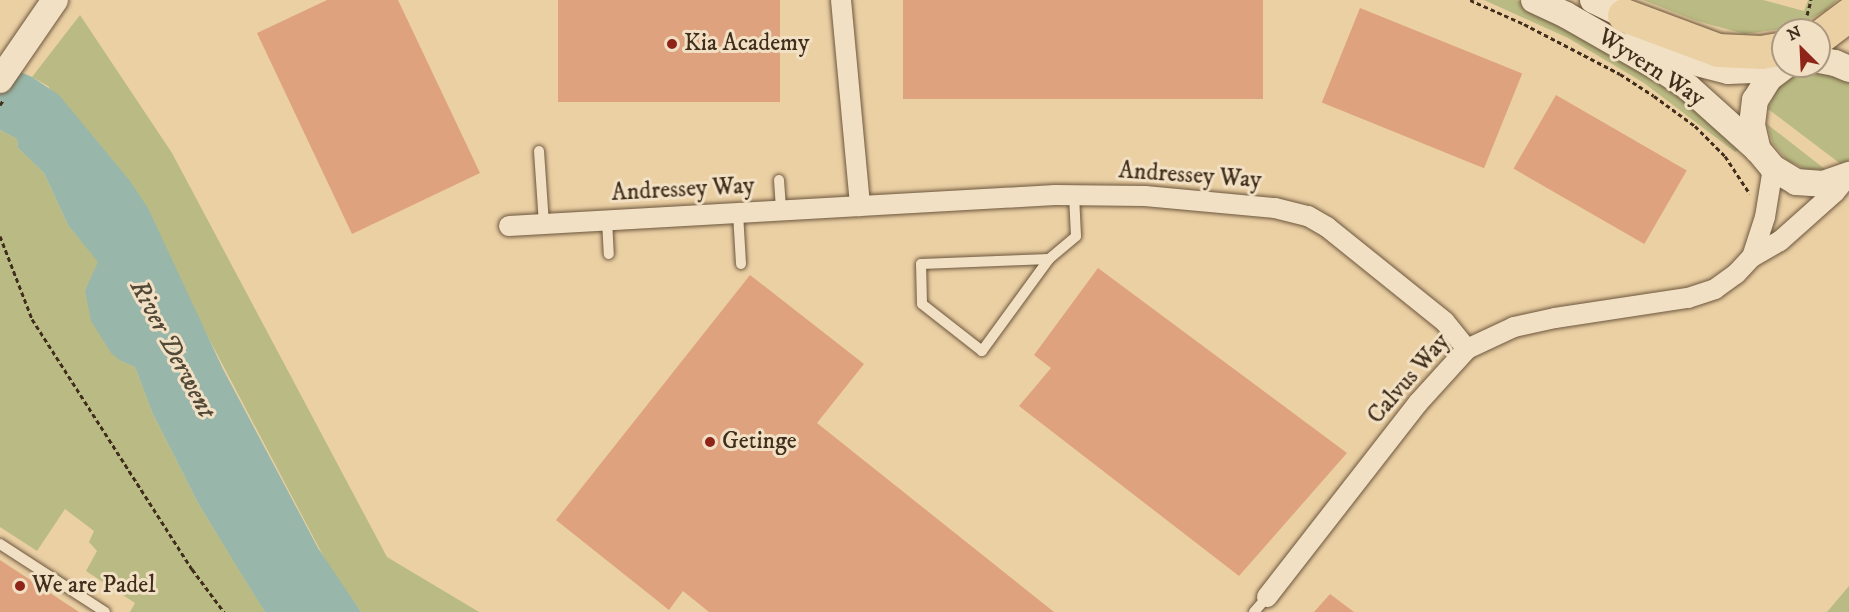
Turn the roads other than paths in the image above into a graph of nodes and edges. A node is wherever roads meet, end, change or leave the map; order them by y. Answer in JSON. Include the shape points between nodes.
{"nodes":[{"id":1,"x":56,"y":0,"type":"edge"},
{"id":2,"x":841,"y":0,"type":"edge"},
{"id":3,"x":1534,"y":0,"type":"edge"},
{"id":4,"x":1593,"y":0,"type":"edge"},
{"id":5,"x":1561,"y":8,"type":"edge"},
{"id":6,"x":1849,"y":14,"type":"edge"},
{"id":7,"x":1624,"y":15,"type":"joint"},
{"id":8,"x":1831,"y":28,"type":"edge"},
{"id":9,"x":1771,"y":57,"type":"edge"},
{"id":10,"x":1831,"y":62,"type":"edge"},
{"id":11,"x":1849,"y":69,"type":"edge"},
{"id":12,"x":1771,"y":76,"type":"edge"},
{"id":13,"x":0,"y":80,"type":"edge"},
{"id":14,"x":539,"y":151,"type":"dead end"},
{"id":15,"x":1766,"y":159,"type":"junction"},
{"id":16,"x":1849,"y":175,"type":"edge"},
{"id":17,"x":779,"y":180,"type":"dead end"},
{"id":18,"x":1074,"y":195,"type":"junction"},
{"id":19,"x":860,"y":206,"type":"junction"},
{"id":20,"x":781,"y":210,"type":"junction"},
{"id":21,"x":738,"y":213,"type":"junction"},
{"id":22,"x":607,"y":220,"type":"junction"},
{"id":23,"x":544,"y":224,"type":"junction"},
{"id":24,"x":509,"y":226,"type":"dead end"},
{"id":25,"x":609,"y":254,"type":"dead end"},
{"id":26,"x":1752,"y":257,"type":"junction"},
{"id":27,"x":1049,"y":259,"type":"junction"},
{"id":28,"x":741,"y":264,"type":"dead end"},
{"id":29,"x":1467,"y":349,"type":"junction"},
{"id":30,"x":0,"y":543,"type":"edge"},
{"id":31,"x":1267,"y":597,"type":"joint"},
{"id":32,"x":105,"y":612,"type":"edge"},
{"id":33,"x":1254,"y":612,"type":"edge"}],
"edges":[{"from":1,"to":13,"type":"street"},
{"from":2,"to":19,"type":"street"},
{"from":3,"to":5,"type":"street","name":"Wyvern Way"},
{"from":4,"to":7,"type":"street","name":"Wyvern Way"},
{"from":5,"to":15,"type":"street","name":"Wyvern Way","via":[[1689,88]]},
{"from":6,"to":8,"type":"highway"},
{"from":7,"to":9,"type":"highway","via":[[1718,50],[1761,52]]},
{"from":10,"to":11,"type":"street"},
{"from":12,"to":15,"type":"street","via":[[1754,106],[1752,125]]},
{"from":14,"to":23,"type":"lane"},
{"from":15,"to":16,"type":"street","name":"Wyvern Way","via":[[1796,182],[1823,184]]},
{"from":15,"to":26,"type":"street","via":[[1765,217]]},
{"from":16,"to":26,"type":"street","via":[[1780,241]]},
{"from":17,"to":20,"type":"lane"},
{"from":18,"to":19,"type":"street","name":"Andressey Way"},
{"from":18,"to":27,"type":"lane","via":[[1076,236]]},
{"from":18,"to":29,"type":"street","name":"Andressey Way","via":[[1181,199],[1275,208],[1308,216],[1327,226],[1445,322]]},
{"from":19,"to":20,"type":"street","name":"Andressey Way"},
{"from":20,"to":21,"type":"street","name":"Andressey Way"},
{"from":21,"to":22,"type":"street","name":"Andressey Way"},
{"from":21,"to":28,"type":"lane"},
{"from":22,"to":23,"type":"street","name":"Andressey Way"},
{"from":22,"to":25,"type":"lane"},
{"from":23,"to":24,"type":"street","name":"Andressey Way"},
{"from":26,"to":29,"type":"street","name":"Calvus Way","via":[[1715,289],[1688,298],[1514,327]]},
{"from":27,"to":27,"type":"lane","via":[[921,264],[922,304],[982,351]]},
{"from":29,"to":31,"type":"street","name":"Calvus Way","via":[[1418,403]]},
{"from":30,"to":32,"type":"lane"},
{"from":31,"to":33,"type":"lane"}]}
